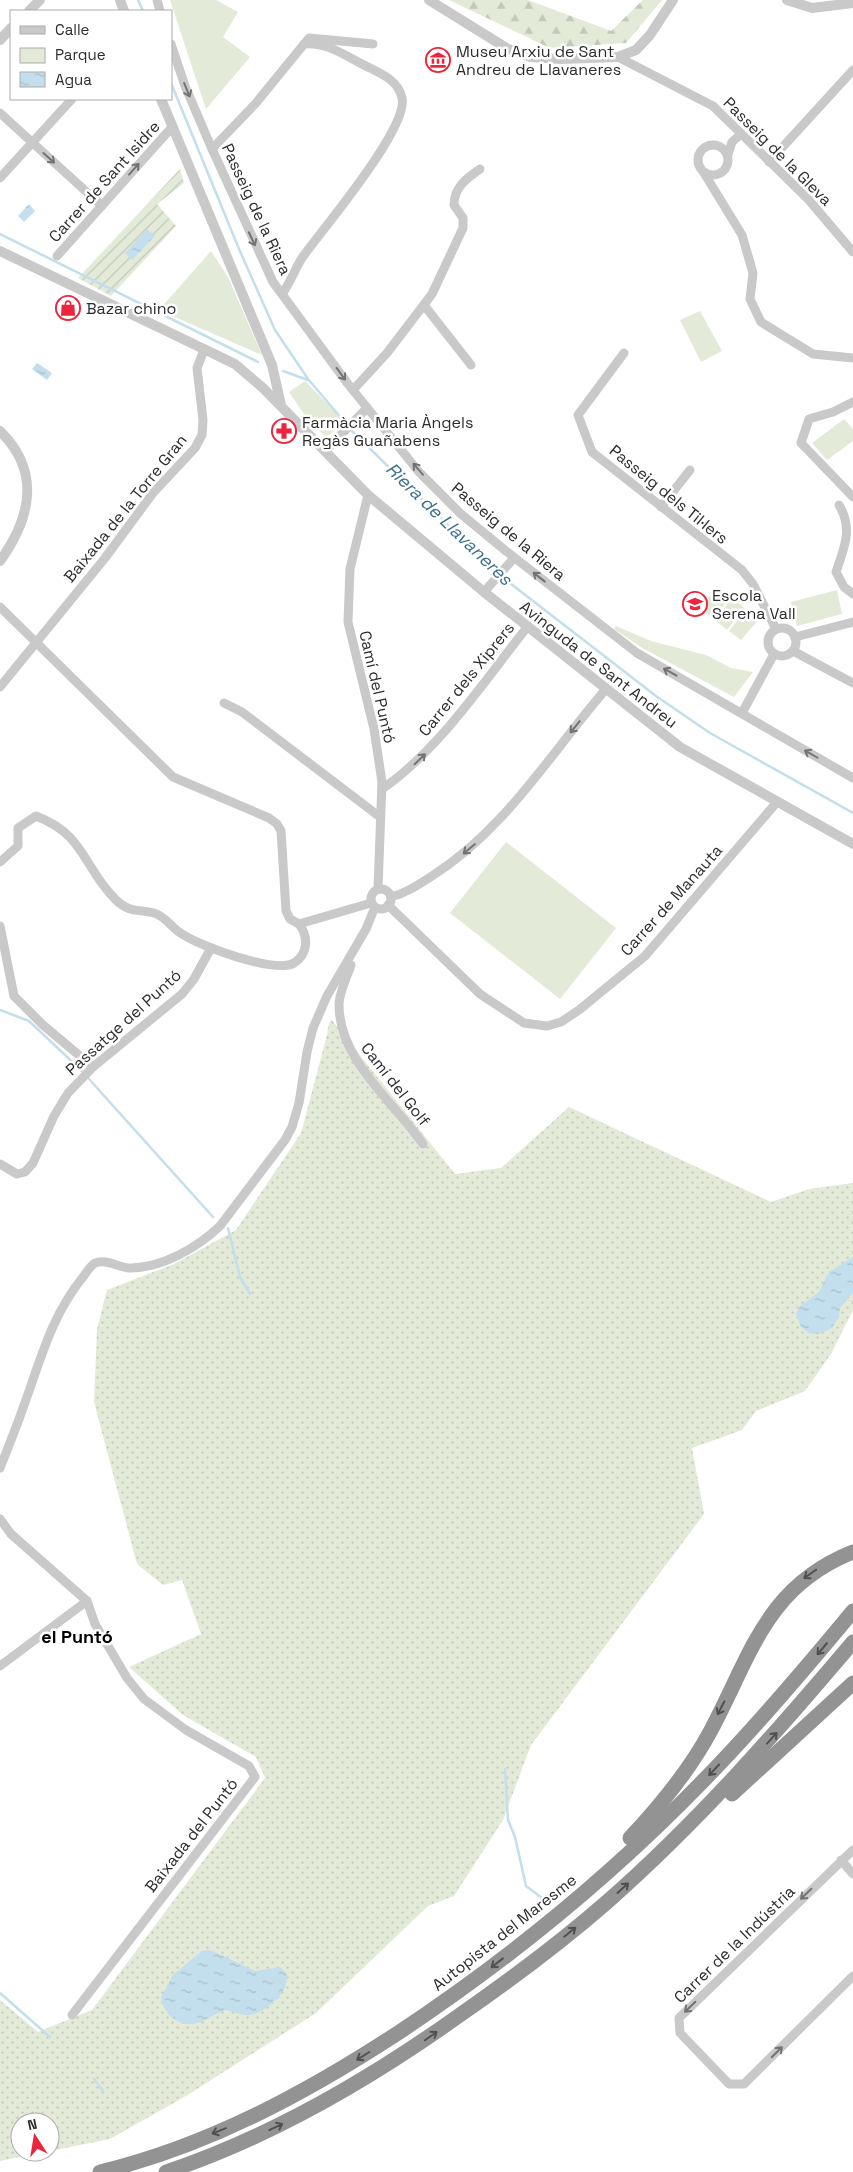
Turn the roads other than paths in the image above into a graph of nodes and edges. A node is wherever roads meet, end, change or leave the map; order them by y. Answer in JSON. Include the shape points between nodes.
{"nodes":[{"id":1,"x":40,"y":0,"type":"edge"},
{"id":2,"x":429,"y":0,"type":"edge"},
{"id":3,"x":673,"y":0,"type":"edge"},
{"id":4,"x":787,"y":0,"type":"edge"},
{"id":5,"x":853,"y":3,"type":"edge"},
{"id":6,"x":30,"y":10,"type":"edge"},
{"id":7,"x":10,"y":29,"type":"edge"},
{"id":8,"x":0,"y":40,"type":"edge"},
{"id":9,"x":304,"y":44,"type":"junction"},
{"id":10,"x":373,"y":44,"type":"dead end"},
{"id":11,"x":172,"y":47,"type":"edge"},
{"id":12,"x":618,"y":57,"type":"junction"},
{"id":13,"x":853,"y":70,"type":"edge"},
{"id":14,"x":71,"y":100,"type":"edge"},
{"id":15,"x":161,"y":100,"type":"edge"},
{"id":16,"x":0,"y":113,"type":"edge"},
{"id":17,"x":173,"y":126,"type":"junction"},
{"id":18,"x":741,"y":134,"type":"junction"},
{"id":19,"x":32,"y":143,"type":"junction"},
{"id":20,"x":212,"y":149,"type":"junction"},
{"id":21,"x":728,"y":154,"type":"junction"},
{"id":22,"x":769,"y":162,"type":"junction"},
{"id":23,"x":480,"y":169,"type":"dead end"},
{"id":24,"x":704,"y":172,"type":"junction"},
{"id":25,"x":0,"y":178,"type":"edge"},
{"id":26,"x":102,"y":206,"type":"junction"},
{"id":27,"x":0,"y":251,"type":"edge"},
{"id":28,"x":853,"y":252,"type":"edge"},
{"id":29,"x":57,"y":256,"type":"dead end"},
{"id":30,"x":282,"y":294,"type":"junction"},
{"id":31,"x":424,"y":305,"type":"junction"},
{"id":32,"x":204,"y":350,"type":"junction"},
{"id":33,"x":624,"y":353,"type":"dead end"},
{"id":34,"x":853,"y":358,"type":"edge"},
{"id":35,"x":471,"y":365,"type":"dead end"},
{"id":36,"x":353,"y":390,"type":"junction"},
{"id":37,"x":853,"y":402,"type":"edge"},
{"id":38,"x":281,"y":406,"type":"junction"},
{"id":39,"x":367,"y":408,"type":"junction"},
{"id":40,"x":0,"y":431,"type":"edge"},
{"id":41,"x":326,"y":450,"type":"junction"},
{"id":42,"x":690,"y":470,"type":"dead end"},
{"id":43,"x":368,"y":495,"type":"junction"},
{"id":44,"x":853,"y":497,"type":"edge"},
{"id":45,"x":839,"y":505,"type":"dead end"},
{"id":46,"x":661,"y":507,"type":"junction"},
{"id":47,"x":514,"y":558,"type":"junction"},
{"id":48,"x":0,"y":561,"type":"edge"},
{"id":49,"x":484,"y":592,"type":"junction"},
{"id":50,"x":853,"y":594,"type":"edge"},
{"id":51,"x":0,"y":607,"type":"edge"},
{"id":52,"x":853,"y":622,"type":"edge"},
{"id":53,"x":528,"y":626,"type":"junction"},
{"id":54,"x":776,"y":629,"type":"junction"},
{"id":55,"x":795,"y":637,"type":"junction"},
{"id":56,"x":36,"y":644,"type":"junction"},
{"id":57,"x":793,"y":651,"type":"junction"},
{"id":58,"x":774,"y":654,"type":"junction"},
{"id":59,"x":853,"y":683,"type":"edge"},
{"id":60,"x":0,"y":686,"type":"edge"},
{"id":61,"x":606,"y":689,"type":"junction"},
{"id":62,"x":224,"y":703,"type":"dead end"},
{"id":63,"x":742,"y":713,"type":"junction"},
{"id":64,"x":853,"y":778,"type":"edge"},
{"id":65,"x":382,"y":789,"type":"junction"},
{"id":66,"x":777,"y":802,"type":"junction"},
{"id":67,"x":380,"y":817,"type":"junction"},
{"id":68,"x":853,"y":844,"type":"edge"},
{"id":69,"x":0,"y":862,"type":"edge"},
{"id":70,"x":378,"y":888,"type":"junction"},
{"id":71,"x":390,"y":901,"type":"junction"},
{"id":72,"x":373,"y":905,"type":"junction"},
{"id":73,"x":299,"y":924,"type":"junction"},
{"id":74,"x":0,"y":926,"type":"edge"},
{"id":75,"x":211,"y":948,"type":"junction"},
{"id":76,"x":353,"y":955,"type":"junction"},
{"id":77,"x":93,"y":1067,"type":"junction"},
{"id":78,"x":423,"y":1144,"type":"dead end"},
{"id":79,"x":0,"y":1164,"type":"edge"},
{"id":80,"x":0,"y":1468,"type":"edge"},
{"id":81,"x":0,"y":1519,"type":"edge"},
{"id":82,"x":853,"y":1552,"type":"edge"},
{"id":83,"x":88,"y":1601,"type":"junction"},
{"id":84,"x":853,"y":1611,"type":"edge"},
{"id":85,"x":853,"y":1642,"type":"edge"},
{"id":86,"x":0,"y":1666,"type":"edge"},
{"id":87,"x":853,"y":1683,"type":"edge"},
{"id":88,"x":853,"y":1850,"type":"edge"},
{"id":89,"x":841,"y":1860,"type":"junction"},
{"id":90,"x":639,"y":1872,"type":"junction"},
{"id":91,"x":853,"y":1874,"type":"edge"},
{"id":92,"x":535,"y":1933,"type":"junction"},
{"id":93,"x":853,"y":1976,"type":"edge"},
{"id":94,"x":72,"y":2015,"type":"dead end"},
{"id":95,"x":100,"y":2172,"type":"edge"},
{"id":96,"x":166,"y":2172,"type":"edge"}],
"edges":[{"from":1,"to":6,"type":"street"},
{"from":2,"to":12,"type":"street","via":[[508,49],[531,57]]},
{"from":3,"to":12,"type":"street","via":[[636,50]]},
{"from":4,"to":5,"type":"street","via":[[812,8]]},
{"from":7,"to":8,"type":"street"},
{"from":9,"to":10,"type":"street","via":[[310,38]]},
{"from":9,"to":20,"type":"street","via":[[256,103]]},
{"from":9,"to":30,"type":"street","via":[[330,47],[389,78],[398,87],[403,100],[400,114],[370,168],[302,259]]},
{"from":11,"to":20,"type":"street","name":"Passeig de la Riera","one_way":true},
{"from":12,"to":18,"type":"street","name":"Passeig de la Gleva","via":[[713,106]]},
{"from":13,"to":22,"type":"street"},
{"from":14,"to":19,"type":"street"},
{"from":15,"to":17,"type":"street"},
{"from":16,"to":19,"type":"street"},
{"from":26,"to":17,"type":"street","name":"Carrer de Sant Isidre","one_way":true},
{"from":17,"to":38,"type":"street","via":[[272,365]]},
{"from":18,"to":21,"type":"street","via":[[732,142]]},
{"from":18,"to":22,"type":"street","name":"Passeig de la Gleva"},
{"from":19,"to":25,"type":"street"},
{"from":19,"to":26,"type":"street","one_way":true},
{"from":20,"to":30,"type":"street","name":"Passeig de la Riera","one_way":true,"via":[[257,250]]},
{"from":21,"to":24,"type":"street","via":[[725,170],[715,175]]},
{"from":21,"to":24,"type":"street","via":[[715,144],[703,148],[698,162]]},
{"from":22,"to":28,"type":"street","name":"Passeig de la Gleva","via":[[808,199]]},
{"from":23,"to":31,"type":"street","via":[[463,181],[456,192],[454,205],[463,218],[463,228],[443,274]]},
{"from":24,"to":34,"type":"street","via":[[742,234],[752,273],[750,299],[761,322],[813,354]]},
{"from":26,"to":29,"type":"street","name":"Carrer de Sant Isidre"},
{"from":27,"to":32,"type":"street","name":"Avinguda de Sant Andreu"},
{"from":30,"to":36,"type":"street","name":"Passeig de la Riera","one_way":true},
{"from":31,"to":35,"type":"street"},
{"from":31,"to":36,"type":"street"},
{"from":32,"to":38,"type":"street","name":"Avinguda de Sant Andreu","via":[[235,364]]},
{"from":32,"to":56,"type":"street","name":"Baixada de la Torre Gran","via":[[196,368],[203,420],[202,435],[195,448],[153,492]]},
{"from":33,"to":46,"type":"street","name":"Passeig dels Til·lers","via":[[578,415],[592,452]]},
{"from":36,"to":39,"type":"street","name":"Passeig de la Riera"},
{"from":37,"to":44,"type":"street","via":[[809,419],[801,443]]},
{"from":38,"to":41,"type":"street","name":"Avinguda de Sant Andreu"},
{"from":39,"to":41,"type":"street"},
{"from":47,"to":39,"type":"street","name":"Passeig de la Riera","one_way":true,"via":[[461,514],[419,472]]},
{"from":40,"to":48,"type":"street","via":[[14,444],[25,469],[28,496],[22,525]]},
{"from":41,"to":43,"type":"street","name":"Avinguda de Sant Andreu"},
{"from":42,"to":46,"type":"street"},
{"from":43,"to":49,"type":"street","name":"Avinguda de Sant Andreu"},
{"from":43,"to":65,"type":"street","name":"Camí del Puntó","via":[[350,569],[348,622],[374,728]]},
{"from":45,"to":50,"type":"street","via":[[847,512],[852,526],[851,542],[842,553],[836,572],[844,587]]},
{"from":46,"to":54,"type":"street","name":"Passeig dels Til·lers","via":[[742,570],[753,584]]},
{"from":47,"to":49,"type":"street"},
{"from":63,"to":47,"type":"street","name":"Passeig de la Riera","one_way":true,"via":[[637,654]]},
{"from":49,"to":53,"type":"street","name":"Avinguda de Sant Andreu"},
{"from":51,"to":56,"type":"street"},
{"from":52,"to":55,"type":"street"},
{"from":53,"to":61,"type":"street","name":"Avinguda de Sant Andreu"},
{"from":65,"to":53,"type":"street","name":"Carrer dels Xiprers","one_way":true,"via":[[425,754]]},
{"from":54,"to":55,"type":"street","via":[[788,629]]},
{"from":54,"to":58,"type":"street","via":[[770,632],[767,641]]},
{"from":55,"to":57,"type":"street"},
{"from":56,"to":60,"type":"street","name":"Baixada de la Torre Gran"},
{"from":56,"to":73,"type":"street","via":[[173,777],[277,824],[283,842],[286,910],[290,920]]},
{"from":57,"to":58,"type":"street","via":[[784,656]]},
{"from":57,"to":59,"type":"street"},
{"from":58,"to":63,"type":"street"},
{"from":61,"to":66,"type":"street","name":"Avinguda de Sant Andreu","via":[[680,747]]},
{"from":61,"to":71,"type":"street","one_way":true,"via":[[488,833],[452,864]]},
{"from":62,"to":67,"type":"street","via":[[242,712]]},
{"from":64,"to":63,"type":"street","name":"Passeig de la Riera","one_way":true},
{"from":65,"to":67,"type":"street","name":"Camí del Puntó"},
{"from":66,"to":68,"type":"street","name":"Avinguda de Sant Andreu"},
{"from":66,"to":71,"type":"street","name":"Carrer de Manauta","via":[[645,956],[561,1022],[535,1026],[511,1016],[480,994]]},
{"from":67,"to":70,"type":"street","name":"Camí del Puntó"},
{"from":69,"to":75,"type":"street","via":[[18,846],[18,828],[36,816],[52,822],[75,840],[116,900],[138,912],[155,913],[180,933]]},
{"from":70,"to":71,"type":"street","via":[[387,891]]},
{"from":70,"to":72,"type":"street","via":[[373,894]]},
{"from":71,"to":72,"type":"street","via":[[384,908]]},
{"from":72,"to":73,"type":"street"},
{"from":72,"to":76,"type":"street"},
{"from":73,"to":75,"type":"street","via":[[305,931],[306,941],[303,956],[292,964],[266,964]]},
{"from":74,"to":77,"type":"street","via":[[14,996]]},
{"from":75,"to":77,"type":"street","name":"Passatge del Puntó","via":[[182,994]]},
{"from":76,"to":78,"type":"street","name":"Camí del Golf","via":[[339,1004],[346,1043],[367,1075],[406,1119]]},
{"from":76,"to":80,"type":"street","via":[[327,996],[314,1028],[296,1117],[285,1140],[220,1226],[190,1249],[150,1265],[132,1268],[96,1262],[90,1268],[54,1320]]},
{"from":77,"to":79,"type":"street","name":"Passatge del Puntó","via":[[62,1100],[27,1171],[17,1174]]},
{"from":81,"to":83,"type":"street","via":[[11,1534]]},
{"from":82,"to":92,"type":"highway","one_way":true,"via":[[801,1580],[786,1596],[759,1634],[709,1733],[677,1783],[617,1852],[574,1888]]},
{"from":83,"to":86,"type":"street"},
{"from":83,"to":94,"type":"street","name":"Baixada del Puntó","via":[[95,1624],[127,1678],[144,1699],[186,1730],[249,1766],[255,1777]]},
{"from":84,"to":92,"type":"highway","name":"Autopista del Maresme","one_way":true,"via":[[794,1683],[704,1780],[594,1883]]},
{"from":90,"to":85,"type":"highway","one_way":true,"via":[[771,1738]]},
{"from":87,"to":90,"type":"highway","via":[[677,1846]]},
{"from":88,"to":89,"type":"street","name":"Carrer de la Indústria"},
{"from":89,"to":91,"type":"street"},
{"from":89,"to":93,"type":"street","name":"Carrer de la Indústria","one_way":true,"via":[[679,2018],[680,2033],[729,2084],[744,2084]]},
{"from":96,"to":90,"type":"highway","one_way":true,"via":[[281,2125],[379,2070],[519,1973]]},
{"from":92,"to":95,"type":"highway","name":"Autopista del Maresme","one_way":true,"via":[[441,2005],[291,2098],[185,2144]]}]}
